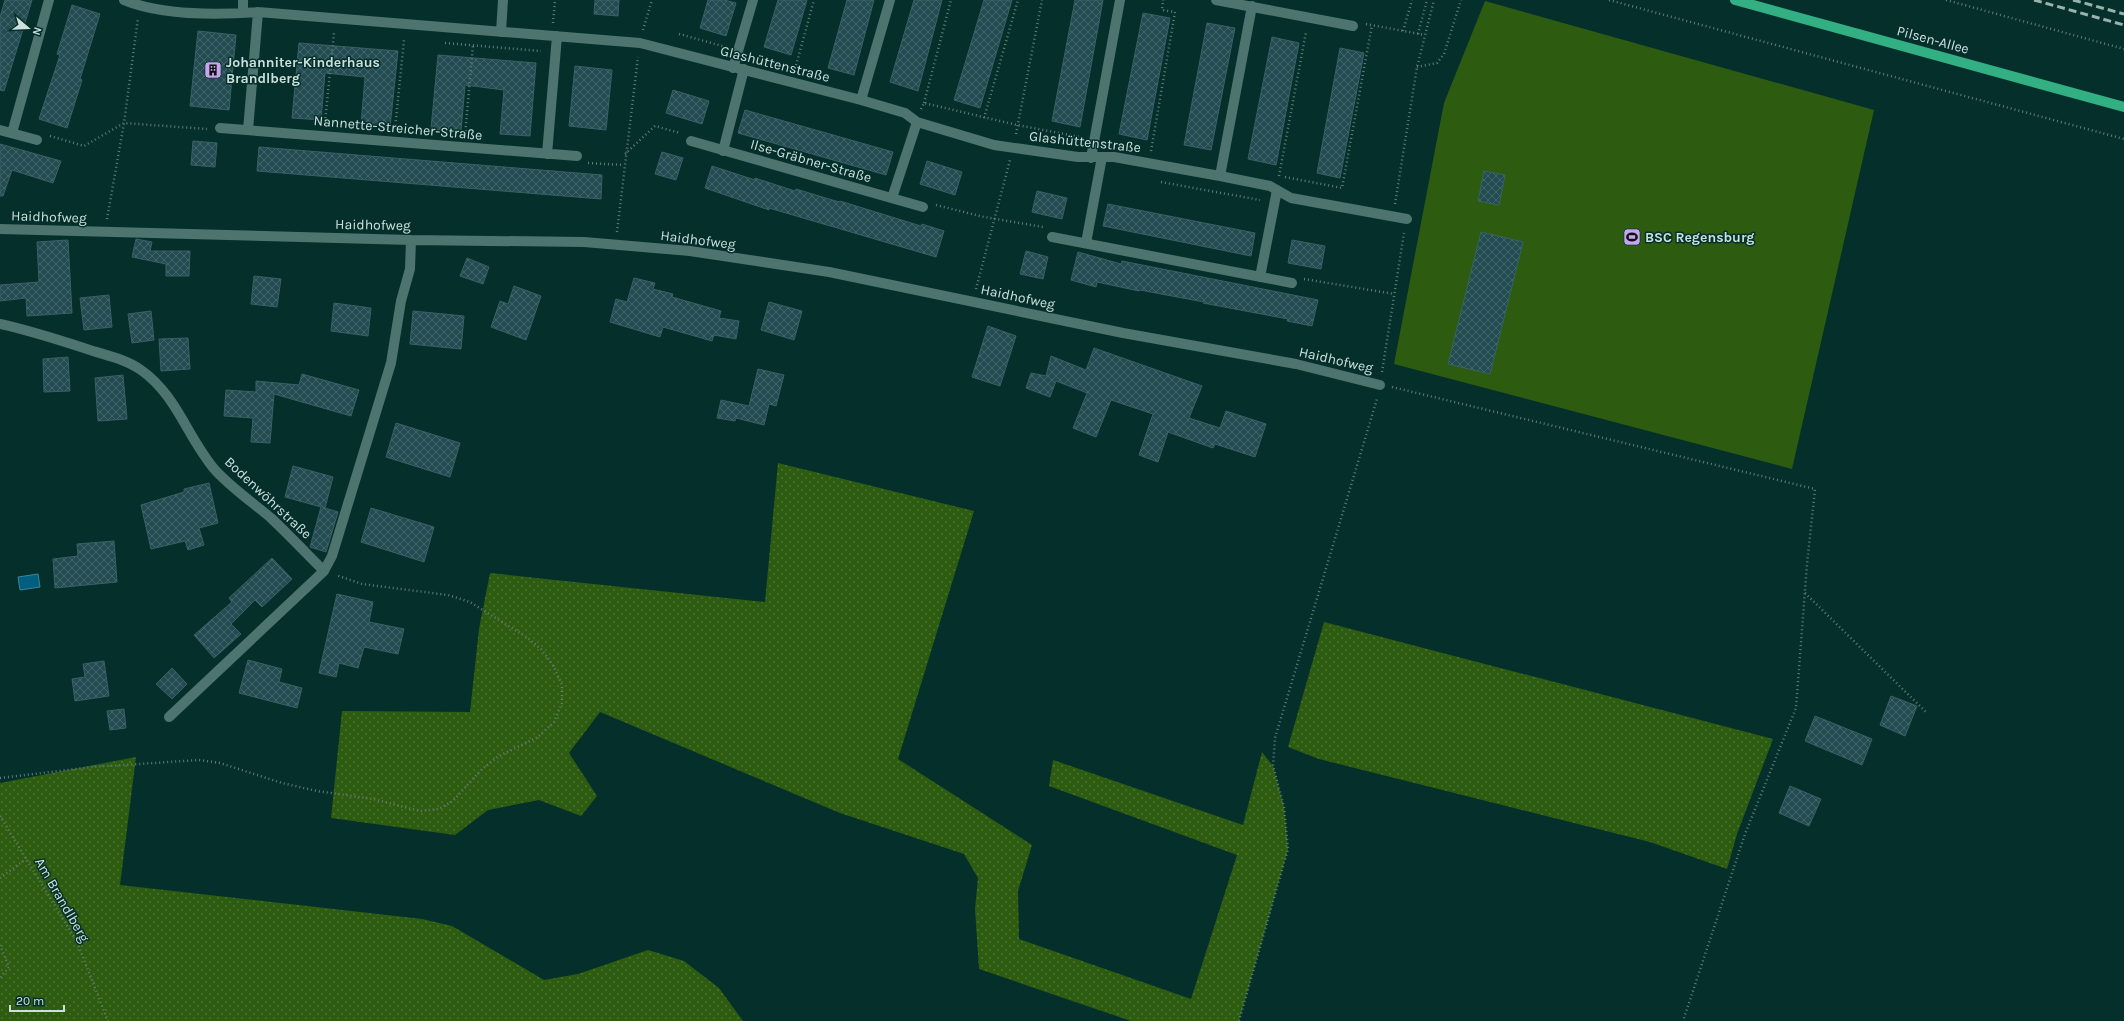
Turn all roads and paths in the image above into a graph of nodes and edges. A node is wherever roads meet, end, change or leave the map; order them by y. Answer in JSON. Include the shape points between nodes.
{"nodes":[{"id":1,"x":49,"y":0,"type":"edge"},
{"id":2,"x":124,"y":0,"type":"edge"},
{"id":3,"x":243,"y":0,"type":"edge"},
{"id":4,"x":503,"y":0,"type":"edge"},
{"id":5,"x":555,"y":0,"type":"edge"},
{"id":6,"x":652,"y":0,"type":"edge"},
{"id":7,"x":753,"y":0,"type":"edge"},
{"id":8,"x":814,"y":0,"type":"edge"},
{"id":9,"x":890,"y":0,"type":"edge"},
{"id":10,"x":951,"y":0,"type":"edge"},
{"id":11,"x":1018,"y":0,"type":"edge"},
{"id":12,"x":1042,"y":0,"type":"edge"},
{"id":13,"x":1120,"y":0,"type":"edge"},
{"id":14,"x":1163,"y":0,"type":"edge"},
{"id":15,"x":1216,"y":0,"type":"edge"},
{"id":16,"x":1412,"y":0,"type":"edge"},
{"id":17,"x":1427,"y":0,"type":"edge"},
{"id":18,"x":1434,"y":0,"type":"edge"},
{"id":19,"x":1461,"y":0,"type":"edge"},
{"id":20,"x":1609,"y":0,"type":"edge"},
{"id":21,"x":1735,"y":0,"type":"edge"},
{"id":22,"x":1946,"y":0,"type":"edge"},
{"id":23,"x":140,"y":6,"type":"junction"},
{"id":24,"x":1252,"y":6,"type":"junction"},
{"id":25,"x":258,"y":12,"type":"junction"},
{"id":26,"x":243,"y":13,"type":"junction"},
{"id":27,"x":1309,"y":18,"type":"junction"},
{"id":28,"x":1372,"y":25,"type":"junction"},
{"id":29,"x":1353,"y":26,"type":"joint"},
{"id":30,"x":1403,"y":31,"type":"junction"},
{"id":31,"x":501,"y":32,"type":"junction"},
{"id":32,"x":334,"y":33,"type":"dead end"},
{"id":33,"x":679,"y":34,"type":"dead end"},
{"id":34,"x":1418,"y":34,"type":"junction"},
{"id":35,"x":1425,"y":35,"type":"junction"},
{"id":36,"x":555,"y":36,"type":"junction"},
{"id":37,"x":404,"y":40,"type":"dead end"},
{"id":38,"x":640,"y":43,"type":"junction"},
{"id":39,"x":474,"y":46,"type":"dead end"},
{"id":40,"x":2124,"y":49,"type":"edge"},
{"id":41,"x":738,"y":50,"type":"junction"},
{"id":42,"x":1417,"y":67,"type":"junction"},
{"id":43,"x":733,"y":68,"type":"junction"},
{"id":44,"x":744,"y":69,"type":"junction"},
{"id":45,"x":791,"y":82,"type":"junction"},
{"id":46,"x":861,"y":100,"type":"junction"},
{"id":47,"x":924,"y":103,"type":"junction"},
{"id":48,"x":2124,"y":107,"type":"edge"},
{"id":49,"x":984,"y":118,"type":"junction"},
{"id":50,"x":917,"y":122,"type":"junction"},
{"id":51,"x":124,"y":123,"type":"junction"},
{"id":52,"x":1017,"y":125,"type":"junction"},
{"id":53,"x":220,"y":128,"type":"joint"},
{"id":54,"x":0,"y":130,"type":"edge"},
{"id":55,"x":248,"y":130,"type":"junction"},
{"id":56,"x":12,"y":133,"type":"junction"},
{"id":57,"x":324,"y":136,"type":"junction"},
{"id":58,"x":2124,"y":139,"type":"edge"},
{"id":59,"x":36,"y":140,"type":"joint"},
{"id":60,"x":1094,"y":140,"type":"junction"},
{"id":61,"x":691,"y":141,"type":"joint"},
{"id":62,"x":394,"y":142,"type":"junction"},
{"id":63,"x":464,"y":148,"type":"junction"},
{"id":64,"x":1013,"y":149,"type":"junction"},
{"id":65,"x":723,"y":151,"type":"junction"},
{"id":66,"x":547,"y":154,"type":"junction"},
{"id":67,"x":625,"y":154,"type":"junction"},
{"id":68,"x":577,"y":156,"type":"joint"},
{"id":69,"x":1097,"y":157,"type":"junction"},
{"id":70,"x":1149,"y":163,"type":"junction"},
{"id":71,"x":624,"y":165,"type":"junction"},
{"id":72,"x":1220,"y":176,"type":"junction"},
{"id":73,"x":1279,"y":176,"type":"junction"},
{"id":74,"x":1160,"y":181,"type":"dead end"},
{"id":75,"x":1277,"y":190,"type":"junction"},
{"id":76,"x":892,"y":198,"type":"junction"},
{"id":77,"x":1274,"y":203,"type":"junction"},
{"id":78,"x":923,"y":207,"type":"joint"},
{"id":79,"x":1393,"y":216,"type":"junction"},
{"id":80,"x":994,"y":218,"type":"junction"},
{"id":81,"x":1407,"y":219,"type":"joint"},
{"id":82,"x":618,"y":224,"type":"dead end"},
{"id":83,"x":0,"y":229,"type":"edge"},
{"id":84,"x":105,"y":233,"type":"junction"},
{"id":85,"x":1052,"y":237,"type":"joint"},
{"id":86,"x":412,"y":240,"type":"junction"},
{"id":87,"x":1086,"y":243,"type":"junction"},
{"id":88,"x":1260,"y":277,"type":"junction"},
{"id":89,"x":1292,"y":283,"type":"joint"},
{"id":90,"x":1394,"y":294,"type":"junction"},
{"id":91,"x":973,"y":301,"type":"junction"},
{"id":92,"x":0,"y":324,"type":"edge"},
{"id":93,"x":1380,"y":384,"type":"junction"},
{"id":94,"x":324,"y":572,"type":"junction"},
{"id":95,"x":1805,"y":593,"type":"junction"},
{"id":96,"x":1926,"y":712,"type":"dead end"},
{"id":97,"x":169,"y":717,"type":"dead end"},
{"id":98,"x":0,"y":778,"type":"edge"},
{"id":99,"x":0,"y":816,"type":"edge"},
{"id":100,"x":26,"y":859,"type":"junction"},
{"id":101,"x":0,"y":878,"type":"edge"},
{"id":102,"x":0,"y":945,"type":"edge"},
{"id":103,"x":0,"y":978,"type":"edge"},
{"id":104,"x":108,"y":1021,"type":"edge"},
{"id":105,"x":1238,"y":1021,"type":"edge"},
{"id":106,"x":1684,"y":1021,"type":"edge"}],
"edges":[{"from":1,"to":56,"type":"street"},
{"from":2,"to":23,"type":"street","name":"Glashüttenstraße"},
{"from":3,"to":26,"type":"street"},
{"from":4,"to":31,"type":"street"},
{"from":5,"to":36,"type":"path"},
{"from":6,"to":38,"type":"path"},
{"from":7,"to":41,"type":"street"},
{"from":8,"to":45,"type":"path"},
{"from":9,"to":46,"type":"street"},
{"from":10,"to":47,"type":"path"},
{"from":11,"to":49,"type":"path"},
{"from":12,"to":52,"type":"path"},
{"from":13,"to":60,"type":"street"},
{"from":14,"to":70,"type":"path","via":[[1162,10],[1175,12]]},
{"from":15,"to":24,"type":"street"},
{"from":16,"to":30,"type":"path"},
{"from":17,"to":34,"type":"path"},
{"from":18,"to":35,"type":"path"},
{"from":19,"to":42,"type":"path","via":[[1444,54],[1437,63]]},
{"from":20,"to":58,"type":"path"},
{"from":21,"to":48,"type":"main road","name":"Pilsen-Allee"},
{"from":22,"to":40,"type":"path"},
{"from":23,"to":26,"type":"street","name":"Glashüttenstraße","via":[[161,10]]},
{"from":23,"to":51,"type":"path"},
{"from":24,"to":27,"type":"street"},
{"from":24,"to":72,"type":"street"},
{"from":25,"to":26,"type":"street","name":"Glashüttenstraße"},
{"from":25,"to":31,"type":"street","name":"Glashüttenstraße"},
{"from":25,"to":55,"type":"street"},
{"from":27,"to":29,"type":"street"},
{"from":27,"to":73,"type":"path"},
{"from":28,"to":29,"type":"path","via":[[1354,21]]},
{"from":28,"to":30,"type":"path"},
{"from":28,"to":73,"type":"path","via":[[1342,188]]},
{"from":30,"to":34,"type":"path"},
{"from":31,"to":36,"type":"street","name":"Glashüttenstraße"},
{"from":32,"to":57,"type":"path"},
{"from":33,"to":41,"type":"path"},
{"from":34,"to":35,"type":"path"},
{"from":35,"to":42,"type":"path"},
{"from":36,"to":38,"type":"street","name":"Glashüttenstraße"},
{"from":36,"to":66,"type":"street"},
{"from":37,"to":62,"type":"path"},
{"from":38,"to":43,"type":"street","name":"Glashüttenstraße"},
{"from":38,"to":67,"type":"path"},
{"from":39,"to":63,"type":"path"},
{"from":41,"to":43,"type":"street"},
{"from":42,"to":79,"type":"path"},
{"from":43,"to":44,"type":"street","name":"Glashüttenstraße"},
{"from":44,"to":45,"type":"street","name":"Glashüttenstraße"},
{"from":44,"to":65,"type":"street"},
{"from":45,"to":46,"type":"street","name":"Glashüttenstraße"},
{"from":46,"to":50,"type":"street","name":"Glashüttenstraße","via":[[905,113]]},
{"from":47,"to":49,"type":"path"},
{"from":47,"to":50,"type":"path"},
{"from":49,"to":52,"type":"path"},
{"from":50,"to":64,"type":"street","name":"Glashüttenstraße"},
{"from":50,"to":76,"type":"street"},
{"from":51,"to":53,"type":"path","via":[[204,130]]},
{"from":51,"to":59,"type":"path","via":[[84,146],[39,132]]},
{"from":51,"to":84,"type":"path"},
{"from":52,"to":60,"type":"path"},
{"from":52,"to":64,"type":"path"},
{"from":53,"to":55,"type":"street","name":"Nannette-Streicher-Straße"},
{"from":54,"to":56,"type":"street"},
{"from":55,"to":57,"type":"street","name":"Nannette-Streicher-Straße"},
{"from":56,"to":59,"type":"street"},
{"from":57,"to":62,"type":"street","name":"Nannette-Streicher-Straße"},
{"from":60,"to":69,"type":"street"},
{"from":61,"to":65,"type":"street","name":"Ilse-Gräbner-Straße"},
{"from":61,"to":67,"type":"path","via":[[686,135],[656,126]]},
{"from":62,"to":63,"type":"street","name":"Nannette-Streicher-Straße"},
{"from":63,"to":66,"type":"street","name":"Nannette-Streicher-Straße"},
{"from":64,"to":69,"type":"street","name":"Glashüttenstraße"},
{"from":64,"to":80,"type":"path"},
{"from":65,"to":76,"type":"street","name":"Ilse-Gräbner-Straße"},
{"from":66,"to":68,"type":"street","name":"Nannette-Streicher-Straße"},
{"from":67,"to":71,"type":"path"},
{"from":68,"to":71,"type":"path","via":[[577,162]]},
{"from":69,"to":70,"type":"street","name":"Glashüttenstraße"},
{"from":69,"to":87,"type":"street"},
{"from":70,"to":72,"type":"street","name":"Glashüttenstraße"},
{"from":71,"to":82,"type":"path"},
{"from":72,"to":75,"type":"street","name":"Glashüttenstraße","via":[[1270,186]]},
{"from":73,"to":75,"type":"path"},
{"from":74,"to":77,"type":"path"},
{"from":75,"to":77,"type":"street"},
{"from":75,"to":79,"type":"street","name":"Glashüttenstraße","via":[[1291,198]]},
{"from":76,"to":78,"type":"street","name":"Ilse-Gräbner-Straße"},
{"from":77,"to":88,"type":"street"},
{"from":78,"to":80,"type":"path","via":[[924,202]]},
{"from":79,"to":81,"type":"street","name":"Glashüttenstraße"},
{"from":80,"to":85,"type":"path","via":[[1054,230]]},
{"from":80,"to":91,"type":"path"},
{"from":81,"to":90,"type":"path"},
{"from":83,"to":84,"type":"street","name":"Haidhofweg"},
{"from":84,"to":86,"type":"street","name":"Haidhofweg"},
{"from":85,"to":87,"type":"street"},
{"from":86,"to":91,"type":"street","name":"Haidhofweg","via":[[584,242],[690,251],[829,272]]},
{"from":86,"to":94,"type":"street","via":[[410,269],[401,301],[391,363],[332,556]]},
{"from":87,"to":88,"type":"street"},
{"from":88,"to":89,"type":"street"},
{"from":89,"to":90,"type":"path","via":[[1293,277]]},
{"from":90,"to":93,"type":"path"},
{"from":91,"to":93,"type":"street","name":"Haidhofweg","via":[[1123,333],[1296,364]]},
{"from":92,"to":94,"type":"street","name":"Bodenwöhrstraße","via":[[32,331],[122,360],[140,370],[160,387],[175,407],[196,445],[215,470],[233,489],[270,518]]},
{"from":93,"to":95,"type":"path","via":[[1815,489]]},
{"from":93,"to":105,"type":"path","via":[[1372,421],[1275,738],[1273,766],[1284,807],[1288,849]]},
{"from":94,"to":97,"type":"street"},
{"from":94,"to":98,"type":"path","via":[[362,584],[448,595],[470,602],[528,638],[542,650],[562,685],[562,703],[554,722],[538,737],[499,756],[482,769],[453,801],[439,809],[420,811],[373,799],[303,788],[220,763],[199,760],[93,767]]},
{"from":95,"to":96,"type":"path"},
{"from":95,"to":106,"type":"path","via":[[1796,708],[1745,834]]},
{"from":99,"to":100,"type":"path","name":"Am Brandlberg"},
{"from":100,"to":101,"type":"path"},
{"from":100,"to":104,"type":"path","name":"Am Brandlberg","via":[[77,942]]},
{"from":102,"to":103,"type":"path","via":[[9,967]]}]}
